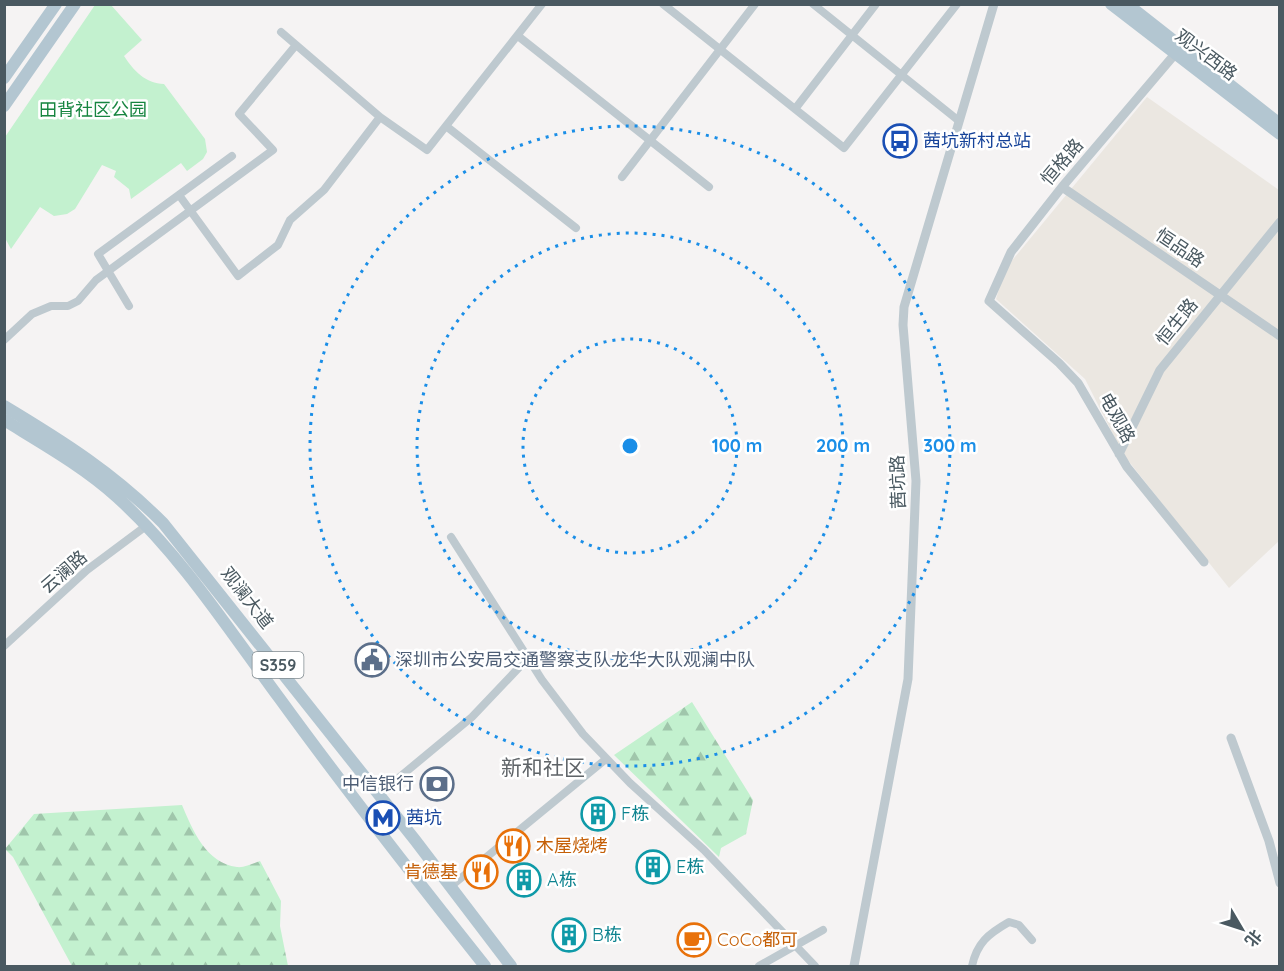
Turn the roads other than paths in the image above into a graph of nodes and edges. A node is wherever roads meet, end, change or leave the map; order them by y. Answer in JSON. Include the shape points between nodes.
{"nodes":[{"id":1,"x":56,"y":4,"type":"edge"},
{"id":2,"x":75,"y":4,"type":"edge"},
{"id":3,"x":542,"y":4,"type":"edge"},
{"id":4,"x":663,"y":4,"type":"edge"},
{"id":5,"x":755,"y":4,"type":"edge"},
{"id":6,"x":813,"y":4,"type":"edge"},
{"id":7,"x":876,"y":4,"type":"edge"},
{"id":8,"x":957,"y":4,"type":"edge"},
{"id":9,"x":994,"y":4,"type":"edge"},
{"id":10,"x":1111,"y":4,"type":"edge"},
{"id":11,"x":1127,"y":4,"type":"edge"},
{"id":12,"x":281,"y":32,"type":"dead end"},
{"id":13,"x":852,"y":35,"type":"junction"},
{"id":14,"x":518,"y":36,"type":"junction"},
{"id":15,"x":296,"y":45,"type":"junction"},
{"id":16,"x":720,"y":50,"type":"junction"},
{"id":17,"x":1174,"y":54,"type":"junction"},
{"id":18,"x":902,"y":75,"type":"junction"},
{"id":19,"x":4,"y":78,"type":"edge"},
{"id":20,"x":4,"y":106,"type":"edge"},
{"id":21,"x":795,"y":109,"type":"junction"},
{"id":22,"x":381,"y":117,"type":"junction"},
{"id":23,"x":959,"y":121,"type":"junction"},
{"id":24,"x":1280,"y":124,"type":"edge"},
{"id":25,"x":446,"y":126,"type":"junction"},
{"id":26,"x":1280,"y":134,"type":"edge"},
{"id":27,"x":650,"y":141,"type":"junction"},
{"id":28,"x":232,"y":156,"type":"dead end"},
{"id":29,"x":622,"y":177,"type":"dead end"},
{"id":30,"x":709,"y":187,"type":"dead end"},
{"id":31,"x":1062,"y":187,"type":"junction"},
{"id":32,"x":179,"y":195,"type":"junction"},
{"id":33,"x":190,"y":211,"type":"junction"},
{"id":34,"x":1280,"y":222,"type":"edge"},
{"id":35,"x":576,"y":228,"type":"dead end"},
{"id":36,"x":107,"y":272,"type":"junction"},
{"id":37,"x":1220,"y":295,"type":"junction"},
{"id":38,"x":989,"y":301,"type":"joint"},
{"id":39,"x":129,"y":306,"type":"dead end"},
{"id":40,"x":1280,"y":336,"type":"edge"},
{"id":41,"x":4,"y":340,"type":"edge"},
{"id":42,"x":4,"y":406,"type":"edge"},
{"id":43,"x":4,"y":420,"type":"edge"},
{"id":44,"x":1119,"y":454,"type":"junction"},
{"id":45,"x":146,"y":526,"type":"junction"},
{"id":46,"x":451,"y":537,"type":"dead end"},
{"id":47,"x":1204,"y":562,"type":"dead end"},
{"id":48,"x":4,"y":645,"type":"edge"},
{"id":49,"x":528,"y":658,"type":"junction"},
{"id":50,"x":1231,"y":738,"type":"dead end"},
{"id":51,"x":606,"y":759,"type":"junction"},
{"id":52,"x":378,"y":795,"type":"junction"},
{"id":53,"x":1280,"y":884,"type":"edge"},
{"id":54,"x":450,"y":887,"type":"junction"},
{"id":55,"x":823,"y":930,"type":"dead end"},
{"id":56,"x":1032,"y":940,"type":"dead end"},
{"id":57,"x":794,"y":947,"type":"junction"},
{"id":58,"x":485,"y":966,"type":"edge"},
{"id":59,"x":511,"y":966,"type":"edge"},
{"id":60,"x":759,"y":966,"type":"edge"},
{"id":61,"x":815,"y":966,"type":"edge"},
{"id":62,"x":854,"y":966,"type":"edge"},
{"id":63,"x":972,"y":966,"type":"edge"}],
"edges":[{"from":1,"to":19,"type":"main road"},
{"from":2,"to":20,"type":"main road"},
{"from":3,"to":14,"type":"street"},
{"from":4,"to":16,"type":"street"},
{"from":5,"to":16,"type":"street"},
{"from":6,"to":13,"type":"street"},
{"from":7,"to":13,"type":"street"},
{"from":8,"to":18,"type":"street"},
{"from":9,"to":23,"type":"street","name":"茜坑路"},
{"from":10,"to":17,"type":"main road","name":"观兴西路"},
{"from":11,"to":24,"type":"main road","name":"观兴西路"},
{"from":12,"to":15,"type":"street"},
{"from":13,"to":18,"type":"street"},
{"from":13,"to":21,"type":"street"},
{"from":14,"to":25,"type":"street"},
{"from":14,"to":27,"type":"street"},
{"from":15,"to":22,"type":"street"},
{"from":15,"to":33,"type":"street","via":[[239,114],[273,150]]},
{"from":16,"to":21,"type":"street"},
{"from":16,"to":27,"type":"street"},
{"from":17,"to":26,"type":"main road","name":"观兴西路"},
{"from":17,"to":31,"type":"street","name":"恒格路"},
{"from":18,"to":21,"type":"street","via":[[844,148]]},
{"from":18,"to":23,"type":"street"},
{"from":22,"to":25,"type":"street","via":[[427,150]]},
{"from":22,"to":33,"type":"street","via":[[324,190],[290,220],[278,245],[238,276]]},
{"from":23,"to":62,"type":"street","name":"茜坑路","via":[[904,307],[916,481],[908,679]]},
{"from":25,"to":35,"type":"street"},
{"from":27,"to":29,"type":"street"},
{"from":27,"to":30,"type":"street"},
{"from":28,"to":32,"type":"street"},
{"from":31,"to":37,"type":"street","name":"恒品路"},
{"from":31,"to":38,"type":"street","name":"恒格路","via":[[1011,252]]},
{"from":32,"to":33,"type":"street"},
{"from":32,"to":36,"type":"street","via":[[98,254]]},
{"from":33,"to":36,"type":"street"},
{"from":34,"to":37,"type":"street","name":"恒生路"},
{"from":36,"to":39,"type":"street"},
{"from":36,"to":41,"type":"street","via":[[78,302],[32,314]]},
{"from":37,"to":40,"type":"street","name":"恒品路"},
{"from":37,"to":44,"type":"street","name":"恒生路","via":[[1160,370]]},
{"from":38,"to":44,"type":"street","name":"电观路","via":[[1078,383]]},
{"from":42,"to":52,"type":"main road","name":"观澜大道","number":"S359","via":[[90,459],[163,523]]},
{"from":43,"to":45,"type":"main road","name":"观澜大道","number":"S359","via":[[98,481]]},
{"from":44,"to":47,"type":"street","name":"电观路"},
{"from":45,"to":48,"type":"street","name":"云澜路","via":[[87,570]]},
{"from":45,"to":58,"type":"main road","name":"观澜大道","number":"S359","via":[[193,581],[360,809]]},
{"from":46,"to":49,"type":"street"},
{"from":49,"to":51,"type":"street","via":[[569,717]]},
{"from":49,"to":52,"type":"street","via":[[472,717]]},
{"from":50,"to":53,"type":"street","via":[[1269,841]]},
{"from":51,"to":54,"type":"street"},
{"from":51,"to":57,"type":"street","via":[[704,850]]},
{"from":52,"to":54,"type":"main road","name":"观澜大道","number":"S359"},
{"from":54,"to":59,"type":"main road","name":"观澜大道","number":"S359"},
{"from":55,"to":57,"type":"street"},
{"from":56,"to":63,"type":"street","via":[[1019,925],[1009,922],[980,943]]},
{"from":57,"to":60,"type":"street"},
{"from":57,"to":61,"type":"street"}]}
